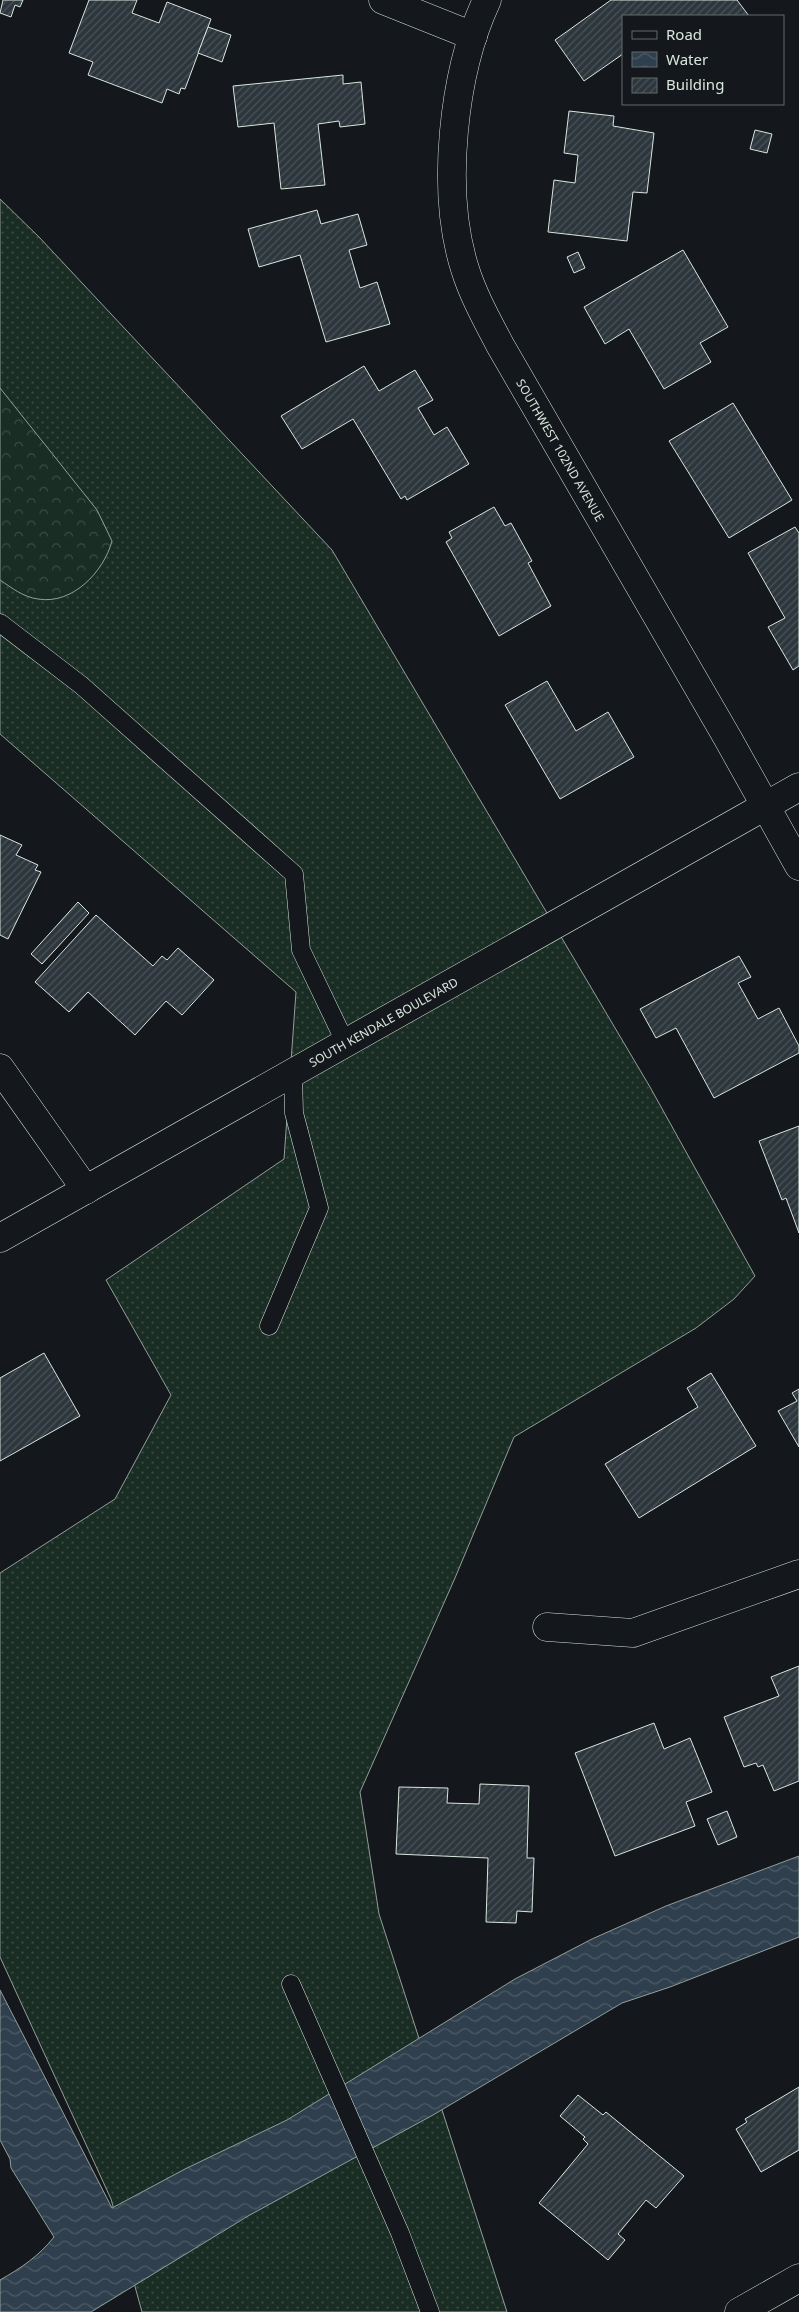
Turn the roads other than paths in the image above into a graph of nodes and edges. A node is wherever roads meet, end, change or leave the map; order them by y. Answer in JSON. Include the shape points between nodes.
{"nodes":[{"id":1,"x":383,"y":0,"type":"edge"},
{"id":2,"x":487,"y":0,"type":"edge"},
{"id":3,"x":473,"y":36,"type":"junction"},
{"id":4,"x":0,"y":623,"type":"edge"},
{"id":5,"x":799,"y":787,"type":"edge"},
{"id":6,"x":766,"y":807,"type":"junction"},
{"id":7,"x":799,"y":866,"type":"edge"},
{"id":8,"x":346,"y":1044,"type":"junction"},
{"id":9,"x":0,"y":1068,"type":"edge"},
{"id":10,"x":293,"y":1074,"type":"junction"},
{"id":11,"x":86,"y":1190,"type":"junction"},
{"id":12,"x":0,"y":1238,"type":"edge"},
{"id":13,"x":269,"y":1326,"type":"dead end"},
{"id":14,"x":799,"y":1574,"type":"edge"},
{"id":15,"x":547,"y":1627,"type":"dead end"},
{"id":16,"x":291,"y":1984,"type":"dead end"},
{"id":17,"x":799,"y":2278,"type":"edge"},
{"id":18,"x":430,"y":2312,"type":"edge"},
{"id":19,"x":739,"y":2312,"type":"edge"}],
"edges":[{"from":1,"to":3,"type":"street"},
{"from":2,"to":3,"type":"street","name":"SOUTHWEST 102ND AVENUE"},
{"from":3,"to":6,"type":"street","name":"SOUTHWEST 102ND AVENUE","via":[[462,69],[457,102],[453,169],[458,236],[471,285],[500,345]]},
{"from":4,"to":8,"type":"lane","via":[[81,685],[294,874],[301,950]]},
{"from":5,"to":6,"type":"street","name":"SOUTH KENDALE BOULEVARD"},
{"from":6,"to":7,"type":"street","name":"SOUTHWEST 102ND AVENUE"},
{"from":6,"to":8,"type":"street","name":"SOUTH KENDALE BOULEVARD"},
{"from":8,"to":10,"type":"street","name":"SOUTH KENDALE BOULEVARD"},
{"from":9,"to":11,"type":"street"},
{"from":10,"to":11,"type":"street","name":"SOUTH KENDALE BOULEVARD"},
{"from":10,"to":13,"type":"lane","via":[[294,1113],[319,1208]]},
{"from":11,"to":12,"type":"street","name":"SOUTH KENDALE BOULEVARD"},
{"from":14,"to":15,"type":"street","via":[[633,1633]]},
{"from":16,"to":18,"type":"lane","via":[[327,2072],[372,2166]]},
{"from":17,"to":19,"type":"street"}]}
